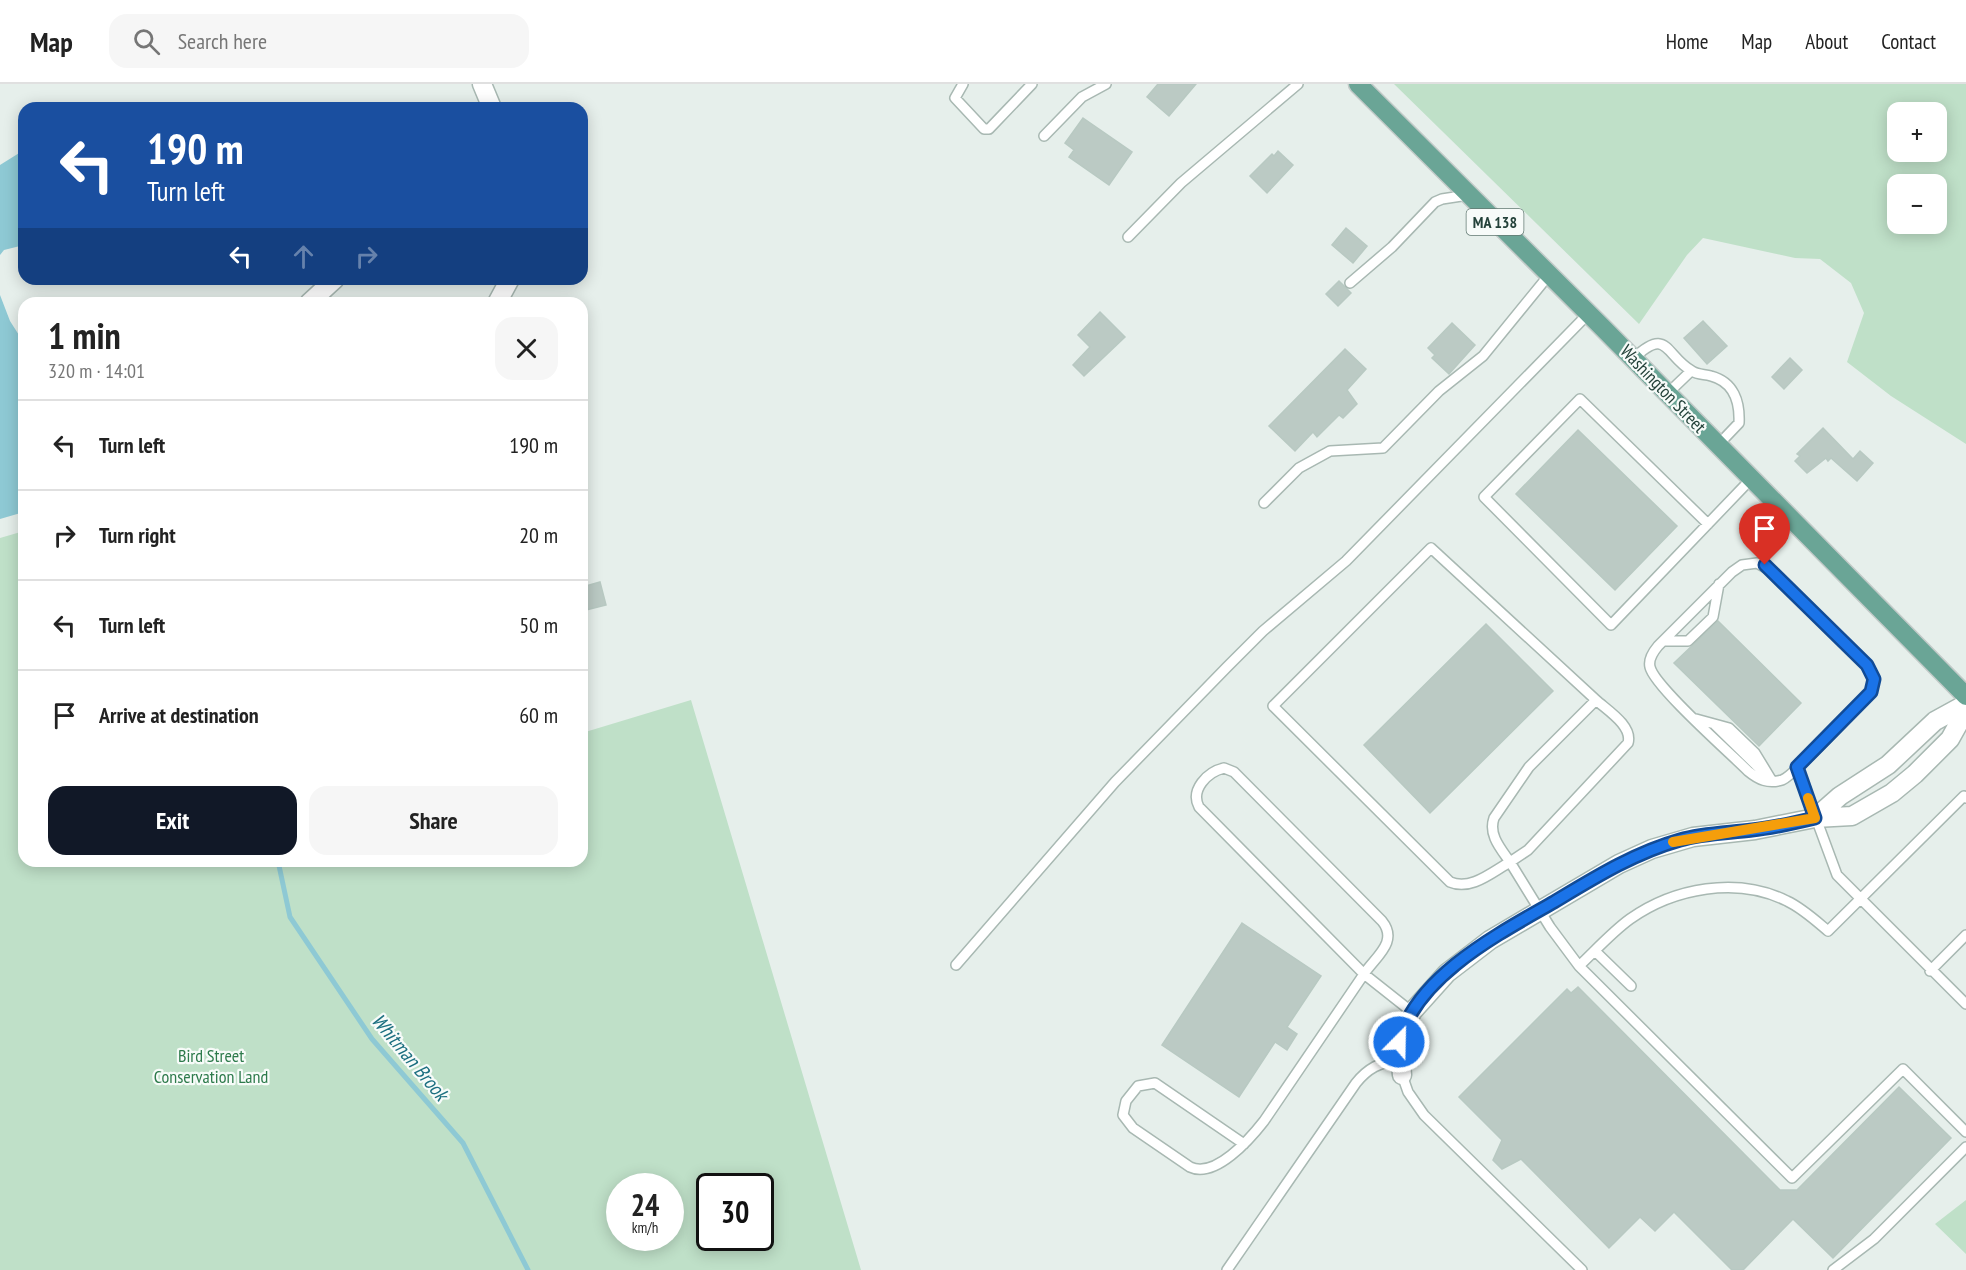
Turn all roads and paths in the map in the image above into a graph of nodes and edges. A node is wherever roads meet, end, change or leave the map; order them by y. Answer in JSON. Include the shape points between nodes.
{"nodes":[{"id":1,"x":482,"y":84,"type":"edge"},
{"id":2,"x":963,"y":84,"type":"edge"},
{"id":3,"x":1032,"y":84,"type":"edge"},
{"id":4,"x":1106,"y":84,"type":"edge"},
{"id":5,"x":1298,"y":84,"type":"edge"},
{"id":6,"x":1358,"y":84,"type":"edge"},
{"id":7,"x":490,"y":102,"type":"edge"},
{"id":8,"x":1044,"y":136,"type":"dead end"},
{"id":9,"x":1468,"y":195,"type":"junction"},
{"id":10,"x":1128,"y":237,"type":"dead end"},
{"id":11,"x":1549,"y":275,"type":"junction"},
{"id":12,"x":1350,"y":283,"type":"dead end"},
{"id":13,"x":328,"y":285,"type":"edge"},
{"id":14,"x":316,"y":297,"type":"edge"},
{"id":15,"x":1588,"y":314,"type":"junction"},
{"id":16,"x":1633,"y":359,"type":"junction"},
{"id":17,"x":1691,"y":371,"type":"junction"},
{"id":18,"x":1667,"y":394,"type":"junction"},
{"id":19,"x":1718,"y":445,"type":"junction"},
{"id":20,"x":1751,"y":479,"type":"junction"},
{"id":21,"x":1264,"y":503,"type":"dead end"},
{"id":22,"x":1708,"y":524,"type":"junction"},
{"id":23,"x":1719,"y":584,"type":"junction"},
{"id":24,"x":1663,"y":641,"type":"junction"},
{"id":25,"x":1966,"y":696,"type":"edge"},
{"id":26,"x":1596,"y":700,"type":"junction"},
{"id":27,"x":1966,"y":704,"type":"edge"},
{"id":28,"x":1966,"y":710,"type":"edge"},
{"id":29,"x":1696,"y":719,"type":"junction"},
{"id":30,"x":1797,"y":767,"type":"junction"},
{"id":31,"x":1772,"y":781,"type":"junction"},
{"id":32,"x":1966,"y":798,"type":"edge"},
{"id":33,"x":1815,"y":818,"type":"junction"},
{"id":34,"x":1510,"y":862,"type":"junction"},
{"id":35,"x":1860,"y":900,"type":"junction"},
{"id":36,"x":1540,"y":910,"type":"junction"},
{"id":37,"x":1966,"y":935,"type":"edge"},
{"id":38,"x":1595,"y":951,"type":"junction"},
{"id":39,"x":956,"y":965,"type":"dead end"},
{"id":40,"x":1579,"y":966,"type":"junction"},
{"id":41,"x":1930,"y":971,"type":"junction"},
{"id":42,"x":1364,"y":974,"type":"junction"},
{"id":43,"x":1631,"y":986,"type":"dead end"},
{"id":44,"x":1966,"y":1004,"type":"edge"},
{"id":45,"x":1412,"y":1012,"type":"junction"},
{"id":46,"x":1400,"y":1067,"type":"junction"},
{"id":47,"x":1966,"y":1132,"type":"edge"},
{"id":48,"x":1244,"y":1144,"type":"junction"},
{"id":49,"x":1966,"y":1147,"type":"edge"},
{"id":50,"x":1227,"y":1270,"type":"edge"},
{"id":51,"x":1582,"y":1270,"type":"edge"},
{"id":52,"x":1833,"y":1270,"type":"edge"}],
"edges":[{"from":1,"to":7,"type":"street"},
{"from":2,"to":3,"type":"lane","via":[[955,98],[984,129],[989,129]]},
{"from":4,"to":8,"type":"lane","via":[[1082,97]]},
{"from":5,"to":10,"type":"lane","via":[[1181,183]]},
{"from":6,"to":9,"type":"main road","name":"Washington Street","number":"MA 138"},
{"from":9,"to":11,"type":"main road","name":"Washington Street","number":"MA 138"},
{"from":9,"to":12,"type":"lane","via":[[1435,202]]},
{"from":11,"to":15,"type":"main road","name":"Washington Street","number":"MA 138"},
{"from":11,"to":21,"type":"lane","via":[[1483,356],[1383,447],[1330,451],[1299,468]]},
{"from":13,"to":14,"type":"street"},
{"from":15,"to":16,"type":"main road","name":"Washington Street","number":"MA 138"},
{"from":15,"to":39,"type":"lane","via":[[1346,561],[1263,631],[1115,782]]},
{"from":16,"to":17,"type":"lane","via":[[1646,347],[1664,344]]},
{"from":16,"to":18,"type":"main road","name":"Washington Street","number":"MA 138"},
{"from":17,"to":18,"type":"lane"},
{"from":17,"to":19,"type":"lane","via":[[1723,382],[1740,402],[1739,423]]},
{"from":18,"to":19,"type":"main road","name":"Washington Street","number":"MA 138"},
{"from":19,"to":20,"type":"main road","name":"Washington Street","number":"MA 138"},
{"from":20,"to":22,"type":"lane"},
{"from":20,"to":25,"type":"main road","name":"Washington Street","number":"MA 138"},
{"from":22,"to":22,"type":"lane","via":[[1580,399],[1484,497],[1611,625]]},
{"from":23,"to":24,"type":"lane"},
{"from":23,"to":24,"type":"lane","via":[[1711,619],[1688,641]]},
{"from":23,"to":30,"type":"lane","via":[[1745,564],[1768,567],[1872,672],[1871,692]]},
{"from":24,"to":29,"type":"lane","via":[[1651,656],[1652,672]]},
{"from":26,"to":34,"type":"lane","via":[[1529,767],[1494,818],[1494,837]]},
{"from":26,"to":34,"type":"lane","via":[[1626,728],[1628,743],[1528,850]]},
{"from":26,"to":34,"type":"lane","via":[[1431,549],[1273,706],[1446,879],[1467,885]]},
{"from":27,"to":33,"type":"street","via":[[1935,721],[1888,765],[1840,796]]},
{"from":28,"to":33,"type":"street","via":[[1950,739],[1892,793],[1852,816]]},
{"from":29,"to":31,"type":"lane","via":[[1754,776]]},
{"from":29,"to":31,"type":"lane","via":[[1729,728],[1755,753]]},
{"from":30,"to":31,"type":"lane","via":[[1786,778]]},
{"from":30,"to":33,"type":"lane"},
{"from":32,"to":35,"type":"lane"},
{"from":33,"to":35,"type":"lane","via":[[1833,868]]},
{"from":33,"to":36,"type":"street","via":[[1693,837],[1652,849]]},
{"from":34,"to":36,"type":"lane"},
{"from":35,"to":38,"type":"lane","via":[[1828,931],[1798,907],[1773,895],[1735,888],[1702,890],[1652,905],[1620,926]]},
{"from":35,"to":41,"type":"lane"},
{"from":36,"to":40,"type":"lane"},
{"from":36,"to":45,"type":"street","via":[[1462,960]]},
{"from":37,"to":41,"type":"lane"},
{"from":38,"to":40,"type":"lane"},
{"from":38,"to":43,"type":"lane"},
{"from":40,"to":47,"type":"lane","via":[[1792,1178],[1903,1069]]},
{"from":41,"to":44,"type":"lane"},
{"from":42,"to":42,"type":"lane","via":[[1388,944],[1390,936],[1385,925],[1234,772],[1224,768],[1210,775],[1196,791],[1199,807]]},
{"from":42,"to":45,"type":"lane"},
{"from":42,"to":48,"type":"lane","via":[[1264,1121]]},
{"from":45,"to":46,"type":"street","via":[[1401,1034]]},
{"from":46,"to":50,"type":"lane","via":[[1382,1062],[1366,1070]]},
{"from":46,"to":51,"type":"lane","via":[[1408,1092],[1424,1115]]},
{"from":48,"to":48,"type":"lane","via":[[1206,1169],[1195,1170],[1130,1126],[1123,1115],[1124,1105],[1138,1086],[1155,1083]]},
{"from":49,"to":52,"type":"lane","via":[[1874,1239]]}]}
